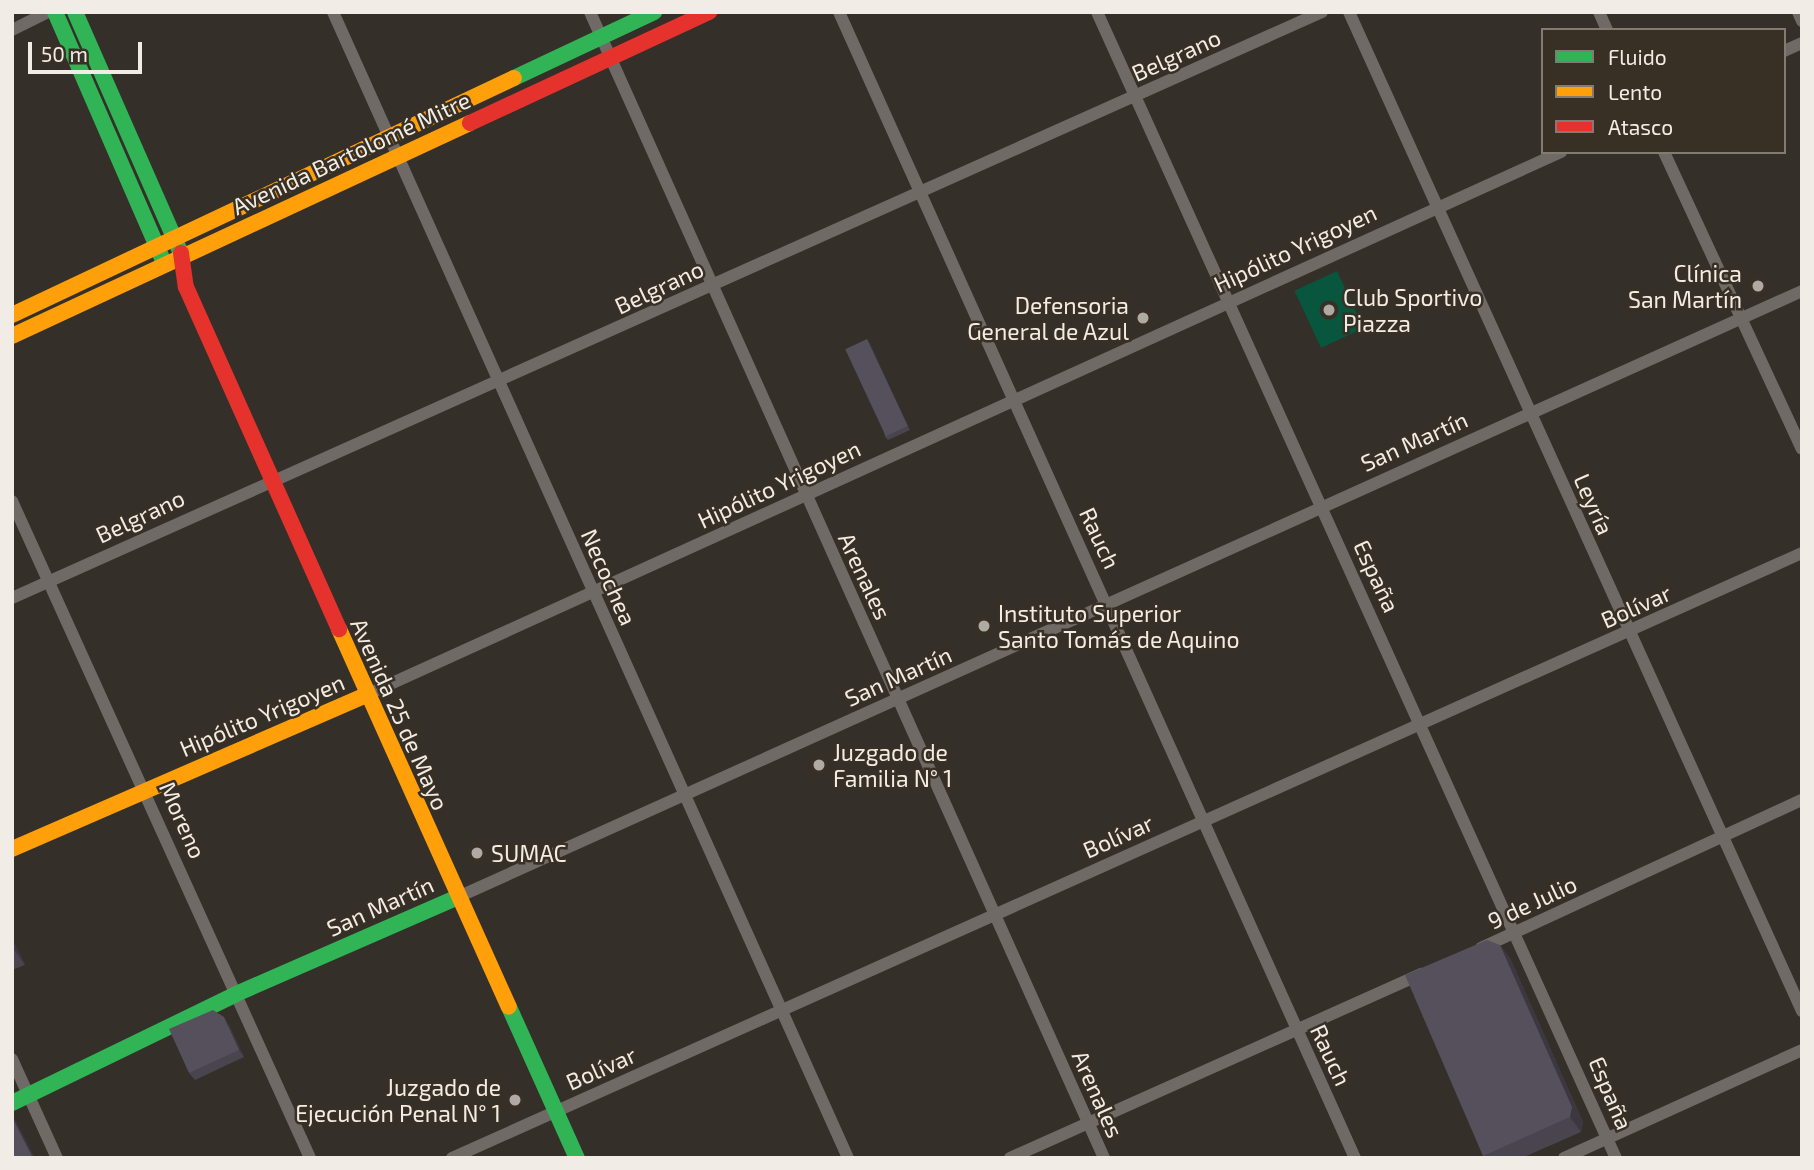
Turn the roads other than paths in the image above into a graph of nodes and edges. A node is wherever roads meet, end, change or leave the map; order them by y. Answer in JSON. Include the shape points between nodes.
{"nodes":[{"id":1,"x":48,"y":12,"type":"edge"},
{"id":2,"x":55,"y":12,"type":"edge"},
{"id":3,"x":75,"y":12,"type":"edge"},
{"id":4,"x":333,"y":12,"type":"edge"},
{"id":5,"x":590,"y":12,"type":"edge"},
{"id":6,"x":654,"y":12,"type":"edge"},
{"id":7,"x":709,"y":12,"type":"edge"},
{"id":8,"x":839,"y":12,"type":"edge"},
{"id":9,"x":1097,"y":12,"type":"edge"},
{"id":10,"x":1322,"y":12,"type":"edge"},
{"id":11,"x":1349,"y":12,"type":"edge"},
{"id":12,"x":1599,"y":12,"type":"edge"},
{"id":13,"x":1798,"y":12,"type":"edge"},
{"id":14,"x":1802,"y":21,"type":"edge"},
{"id":15,"x":1606,"y":28,"type":"edge"},
{"id":16,"x":12,"y":30,"type":"edge"},
{"id":17,"x":600,"y":37,"type":"junction"},
{"id":18,"x":1802,"y":43,"type":"edge"},
{"id":19,"x":1786,"y":50,"type":"edge"},
{"id":20,"x":610,"y":59,"type":"junction"},
{"id":21,"x":1136,"y":97,"type":"junction"},
{"id":22,"x":390,"y":137,"type":"junction"},
{"id":23,"x":1557,"y":154,"type":"edge"},
{"id":24,"x":1665,"y":154,"type":"edge"},
{"id":25,"x":398,"y":157,"type":"junction"},
{"id":26,"x":920,"y":193,"type":"junction"},
{"id":27,"x":1437,"y":207,"type":"junction"},
{"id":28,"x":174,"y":239,"type":"junction"},
{"id":29,"x":158,"y":246,"type":"junction"},
{"id":30,"x":183,"y":257,"type":"junction"},
{"id":31,"x":165,"y":265,"type":"junction"},
{"id":32,"x":711,"y":286,"type":"junction"},
{"id":33,"x":186,"y":287,"type":"junction"},
{"id":34,"x":1802,"y":291,"type":"edge"},
{"id":35,"x":1227,"y":305,"type":"junction"},
{"id":36,"x":12,"y":315,"type":"edge"},
{"id":37,"x":1743,"y":319,"type":"junction"},
{"id":38,"x":12,"y":335,"type":"edge"},
{"id":39,"x":500,"y":382,"type":"junction"},
{"id":40,"x":1013,"y":401,"type":"junction"},
{"id":41,"x":1531,"y":414,"type":"junction"},
{"id":42,"x":1802,"y":449,"type":"edge"},
{"id":43,"x":271,"y":478,"type":"junction"},
{"id":44,"x":806,"y":498,"type":"junction"},
{"id":45,"x":12,"y":501,"type":"edge"},
{"id":46,"x":1322,"y":507,"type":"junction"},
{"id":47,"x":1802,"y":553,"type":"edge"},
{"id":48,"x":49,"y":582,"type":"junction"},
{"id":49,"x":593,"y":595,"type":"junction"},
{"id":50,"x":12,"y":598,"type":"edge"},
{"id":51,"x":1108,"y":605,"type":"junction"},
{"id":52,"x":1628,"y":633,"type":"junction"},
{"id":53,"x":366,"y":695,"type":"junction"},
{"id":54,"x":900,"y":701,"type":"junction"},
{"id":55,"x":1421,"y":723,"type":"junction"},
{"id":56,"x":147,"y":789,"type":"junction"},
{"id":57,"x":686,"y":794,"type":"junction"},
{"id":58,"x":1802,"y":800,"type":"edge"},
{"id":59,"x":1203,"y":821,"type":"junction"},
{"id":60,"x":1724,"y":837,"type":"junction"},
{"id":61,"x":12,"y":849,"type":"edge"},
{"id":62,"x":458,"y":897,"type":"junction"},
{"id":63,"x":995,"y":915,"type":"junction"},
{"id":64,"x":1518,"y":931,"type":"junction"},
{"id":65,"x":1469,"y":953,"type":"edge"},
{"id":66,"x":1432,"y":970,"type":"edge"},
{"id":67,"x":236,"y":994,"type":"junction"},
{"id":68,"x":782,"y":1010,"type":"junction"},
{"id":69,"x":1802,"y":1012,"type":"edge"},
{"id":70,"x":1297,"y":1031,"type":"junction"},
{"id":71,"x":1802,"y":1050,"type":"edge"},
{"id":72,"x":12,"y":1059,"type":"edge"},
{"id":73,"x":29,"y":1095,"type":"junction"},
{"id":74,"x":12,"y":1103,"type":"edge"},
{"id":75,"x":556,"y":1111,"type":"junction"},
{"id":76,"x":1089,"y":1124,"type":"junction"},
{"id":77,"x":1607,"y":1138,"type":"junction"},
{"id":78,"x":57,"y":1158,"type":"edge"},
{"id":79,"x":310,"y":1158,"type":"edge"},
{"id":80,"x":452,"y":1158,"type":"edge"},
{"id":81,"x":577,"y":1158,"type":"edge"},
{"id":82,"x":848,"y":1158,"type":"edge"},
{"id":83,"x":1010,"y":1158,"type":"edge"},
{"id":84,"x":1104,"y":1158,"type":"edge"},
{"id":85,"x":1355,"y":1158,"type":"edge"},
{"id":86,"x":1564,"y":1158,"type":"edge"},
{"id":87,"x":1616,"y":1158,"type":"edge"}],
"edges":[{"from":1,"to":16,"type":"street"},
{"from":2,"to":29,"type":"main road","name":"Avenida 25 de Mayo"},
{"from":3,"to":28,"type":"main road","name":"Avenida 25 de Mayo"},
{"from":4,"to":22,"type":"street","name":"Necochea"},
{"from":5,"to":17,"type":"street","name":"Arenales"},
{"from":6,"to":17,"type":"main road","name":"Avenida Bartolomé Mitre"},
{"from":7,"to":20,"type":"main road","name":"Avenida Bartolomé Mitre"},
{"from":8,"to":26,"type":"street","name":"Rauch"},
{"from":9,"to":21,"type":"street","name":"España"},
{"from":10,"to":21,"type":"street","name":"Belgrano"},
{"from":11,"to":27,"type":"street","name":"Leyría"},
{"from":12,"to":15,"type":"street"},
{"from":13,"to":14,"type":"street"},
{"from":17,"to":20,"type":"street","name":"Arenales"},
{"from":17,"to":22,"type":"main road","name":"Avenida Bartolomé Mitre"},
{"from":18,"to":19,"type":"street"},
{"from":20,"to":25,"type":"main road","name":"Avenida Bartolomé Mitre"},
{"from":20,"to":32,"type":"street","name":"Arenales"},
{"from":21,"to":26,"type":"street","name":"Belgrano"},
{"from":21,"to":35,"type":"street","name":"España"},
{"from":22,"to":25,"type":"street","name":"Necochea"},
{"from":22,"to":28,"type":"main road","name":"Avenida Bartolomé Mitre"},
{"from":23,"to":27,"type":"street","name":"Hipólito Yrigoyen"},
{"from":24,"to":37,"type":"street"},
{"from":25,"to":30,"type":"main road","name":"Avenida Bartolomé Mitre"},
{"from":25,"to":39,"type":"street","name":"Necochea"},
{"from":26,"to":32,"type":"street","name":"Belgrano"},
{"from":26,"to":40,"type":"street","name":"Rauch"},
{"from":27,"to":35,"type":"street","name":"Hipólito Yrigoyen"},
{"from":27,"to":41,"type":"street","name":"Leyría"},
{"from":28,"to":29,"type":"main road","name":"Avenida Bartolomé Mitre"},
{"from":28,"to":30,"type":"main road","name":"Avenida 25 de Mayo"},
{"from":29,"to":31,"type":"main road","name":"Avenida 25 de Mayo"},
{"from":29,"to":36,"type":"main road","name":"Avenida Bartolomé Mitre"},
{"from":30,"to":31,"type":"main road","name":"Avenida Bartolomé Mitre"},
{"from":30,"to":33,"type":"main road","name":"Avenida 25 de Mayo"},
{"from":31,"to":33,"type":"main road","name":"Avenida 25 de Mayo"},
{"from":31,"to":38,"type":"main road","name":"Avenida Bartolomé Mitre"},
{"from":32,"to":39,"type":"street","name":"Belgrano"},
{"from":32,"to":44,"type":"street","name":"Arenales"},
{"from":33,"to":43,"type":"main road","name":"Avenida 25 de Mayo"},
{"from":34,"to":37,"type":"street","name":"San Martín"},
{"from":35,"to":40,"type":"street","name":"Hipólito Yrigoyen"},
{"from":35,"to":46,"type":"street","name":"España"},
{"from":37,"to":41,"type":"street","name":"San Martín"},
{"from":37,"to":42,"type":"street"},
{"from":39,"to":43,"type":"street","name":"Belgrano"},
{"from":39,"to":49,"type":"street","name":"Necochea"},
{"from":40,"to":44,"type":"street","name":"Hipólito Yrigoyen"},
{"from":40,"to":51,"type":"street","name":"Rauch"},
{"from":41,"to":46,"type":"street","name":"San Martín"},
{"from":41,"to":52,"type":"street","name":"Leyría"},
{"from":43,"to":48,"type":"street","name":"Belgrano"},
{"from":43,"to":53,"type":"main road","name":"Avenida 25 de Mayo"},
{"from":44,"to":49,"type":"street","name":"Hipólito Yrigoyen"},
{"from":44,"to":54,"type":"street","name":"Arenales"},
{"from":45,"to":48,"type":"street","name":"Moreno"},
{"from":46,"to":51,"type":"street","name":"San Martín"},
{"from":46,"to":55,"type":"street","name":"España"},
{"from":47,"to":52,"type":"street","name":"Bolívar"},
{"from":48,"to":50,"type":"street","name":"Belgrano"},
{"from":48,"to":56,"type":"street","name":"Moreno"},
{"from":49,"to":53,"type":"street","name":"Hipólito Yrigoyen"},
{"from":49,"to":57,"type":"street","name":"Necochea"},
{"from":51,"to":54,"type":"street","name":"San Martín"},
{"from":51,"to":59,"type":"street","name":"Rauch"},
{"from":52,"to":55,"type":"street","name":"Bolívar"},
{"from":52,"to":60,"type":"street","name":"Leyría"},
{"from":53,"to":56,"type":"main road","name":"Hipólito Yrigoyen"},
{"from":53,"to":62,"type":"main road","name":"Avenida 25 de Mayo"},
{"from":54,"to":57,"type":"street","name":"San Martín"},
{"from":54,"to":63,"type":"street","name":"Arenales"},
{"from":55,"to":59,"type":"street","name":"Bolívar"},
{"from":55,"to":64,"type":"street","name":"España"},
{"from":56,"to":61,"type":"main road","name":"Hipólito Yrigoyen"},
{"from":56,"to":67,"type":"street","name":"Moreno"},
{"from":57,"to":62,"type":"street","name":"San Martín"},
{"from":57,"to":68,"type":"street","name":"Necochea"},
{"from":58,"to":60,"type":"street","name":"9 de Julio"},
{"from":59,"to":63,"type":"street","name":"Bolívar"},
{"from":59,"to":70,"type":"street","name":"Rauch"},
{"from":60,"to":64,"type":"street","name":"9 de Julio"},
{"from":60,"to":69,"type":"street","name":"Leyría"},
{"from":62,"to":67,"type":"main road","name":"San Martín"},
{"from":62,"to":75,"type":"main road","name":"Avenida 25 de Mayo"},
{"from":63,"to":68,"type":"street","name":"Bolívar"},
{"from":63,"to":76,"type":"street","name":"Arenales"},
{"from":64,"to":65,"type":"street","name":"9 de Julio"},
{"from":64,"to":77,"type":"street","name":"España"},
{"from":66,"to":70,"type":"street"},
{"from":67,"to":73,"type":"main road","name":"San Martín"},
{"from":67,"to":79,"type":"street","name":"Moreno"},
{"from":68,"to":75,"type":"street","name":"Bolívar"},
{"from":68,"to":82,"type":"street","name":"Necochea"},
{"from":70,"to":76,"type":"street"},
{"from":70,"to":85,"type":"street","name":"Rauch"},
{"from":71,"to":77,"type":"street"},
{"from":72,"to":73,"type":"street"},
{"from":73,"to":74,"type":"main road","name":"San Martín"},
{"from":73,"to":78,"type":"street"},
{"from":75,"to":80,"type":"street","name":"Bolívar"},
{"from":75,"to":81,"type":"main road","name":"Avenida 25 de Mayo"},
{"from":76,"to":83,"type":"street"},
{"from":76,"to":84,"type":"street","name":"Arenales"},
{"from":77,"to":86,"type":"street"},
{"from":77,"to":87,"type":"street","name":"España"}]}
